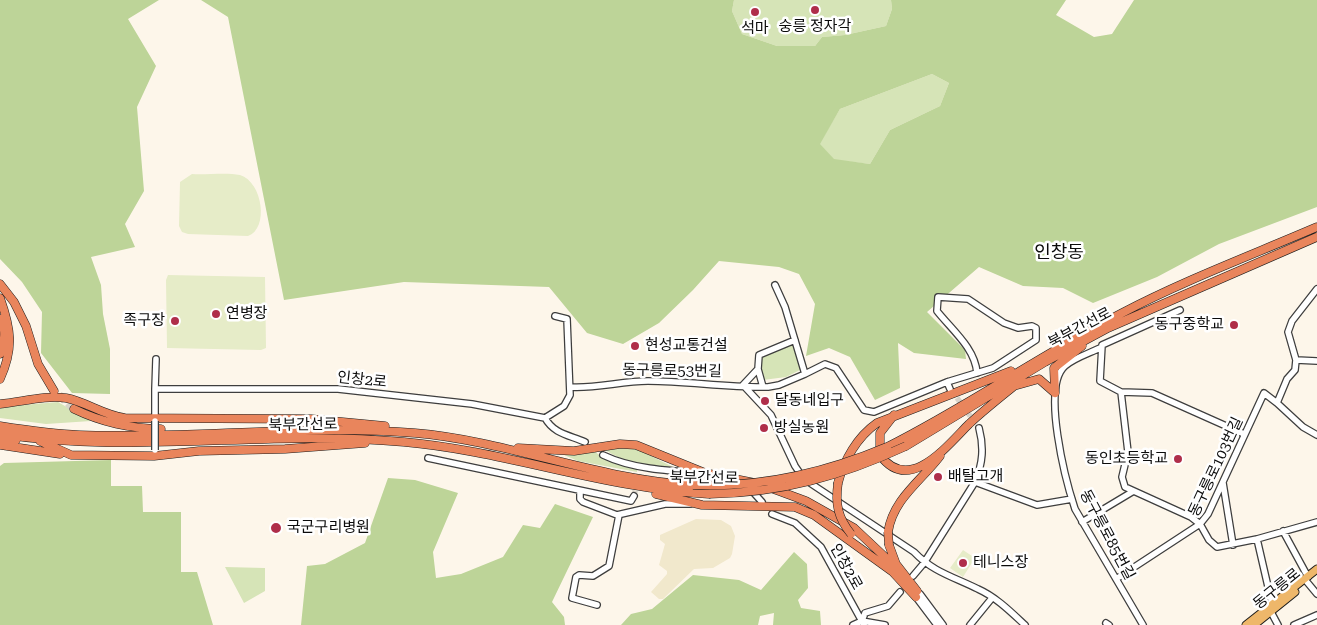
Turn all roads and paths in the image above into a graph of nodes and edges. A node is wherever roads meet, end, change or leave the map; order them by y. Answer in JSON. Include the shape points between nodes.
{"nodes":[{"id":1,"x":1317,"y":227,"type":"edge"},
{"id":2,"x":1317,"y":237,"type":"edge"},
{"id":3,"x":0,"y":284,"type":"edge"},
{"id":4,"x":775,"y":285,"type":"dead end"},
{"id":5,"x":1317,"y":289,"type":"edge"},
{"id":6,"x":0,"y":298,"type":"edge"},
{"id":7,"x":1180,"y":310,"type":"dead end"},
{"id":8,"x":555,"y":316,"type":"dead end"},
{"id":9,"x":0,"y":319,"type":"edge"},
{"id":10,"x":1115,"y":324,"type":"junction"},
{"id":11,"x":795,"y":340,"type":"junction"},
{"id":12,"x":1082,"y":346,"type":"junction"},
{"id":13,"x":1100,"y":348,"type":"junction"},
{"id":14,"x":0,"y":354,"type":"edge"},
{"id":15,"x":156,"y":359,"type":"dead end"},
{"id":16,"x":1296,"y":360,"type":"junction"},
{"id":17,"x":1317,"y":361,"type":"edge"},
{"id":18,"x":1031,"y":362,"type":"junction"},
{"id":19,"x":758,"y":369,"type":"junction"},
{"id":20,"x":977,"y":373,"type":"junction"},
{"id":21,"x":805,"y":374,"type":"junction"},
{"id":22,"x":0,"y":379,"type":"edge"},
{"id":23,"x":743,"y":385,"type":"junction"},
{"id":24,"x":1014,"y":386,"type":"junction"},
{"id":25,"x":570,"y":387,"type":"junction"},
{"id":26,"x":761,"y":387,"type":"junction"},
{"id":27,"x":155,"y":388,"type":"junction"},
{"id":28,"x":54,"y":391,"type":"tunnel mouth"},
{"id":29,"x":1122,"y":392,"type":"junction"},
{"id":30,"x":1055,"y":393,"type":"junction"},
{"id":31,"x":756,"y":398,"type":"junction"},
{"id":32,"x":1277,"y":403,"type":"junction"},
{"id":33,"x":0,"y":404,"type":"edge"},
{"id":34,"x":74,"y":409,"type":"tunnel mouth"},
{"id":35,"x":894,"y":415,"type":"junction"},
{"id":36,"x":545,"y":418,"type":"junction"},
{"id":37,"x":155,"y":419,"type":"junction"},
{"id":38,"x":0,"y":426,"type":"edge"},
{"id":39,"x":979,"y":428,"type":"tunnel mouth"},
{"id":40,"x":208,"y":433,"type":"junction"},
{"id":41,"x":416,"y":433,"type":"junction"},
{"id":42,"x":0,"y":434,"type":"edge"},
{"id":43,"x":1244,"y":434,"type":"junction"},
{"id":44,"x":1317,"y":435,"type":"edge"},
{"id":45,"x":36,"y":440,"type":"junction"},
{"id":46,"x":0,"y":441,"type":"edge"},
{"id":47,"x":404,"y":442,"type":"junction"},
{"id":48,"x":585,"y":442,"type":"dead end"},
{"id":49,"x":0,"y":445,"type":"edge"},
{"id":50,"x":499,"y":446,"type":"junction"},
{"id":51,"x":944,"y":450,"type":"junction"},
{"id":52,"x":154,"y":453,"type":"junction"},
{"id":53,"x":71,"y":455,"type":"junction"},
{"id":54,"x":603,"y":455,"type":"dead end"},
{"id":55,"x":428,"y":458,"type":"dead end"},
{"id":56,"x":639,"y":466,"type":"junction"},
{"id":57,"x":639,"y":473,"type":"tunnel mouth"},
{"id":58,"x":704,"y":473,"type":"junction"},
{"id":59,"x":579,"y":475,"type":"junction"},
{"id":60,"x":975,"y":482,"type":"junction"},
{"id":61,"x":1223,"y":483,"type":"junction"},
{"id":62,"x":580,"y":491,"type":"junction"},
{"id":63,"x":1132,"y":492,"type":"junction"},
{"id":64,"x":634,"y":496,"type":"dead end"},
{"id":65,"x":1072,"y":499,"type":"junction"},
{"id":66,"x":762,"y":502,"type":"dead end"},
{"id":67,"x":700,"y":504,"type":"junction"},
{"id":68,"x":772,"y":514,"type":"dead end"},
{"id":69,"x":619,"y":515,"type":"junction"},
{"id":70,"x":1082,"y":522,"type":"junction"},
{"id":71,"x":1317,"y":522,"type":"edge"},
{"id":72,"x":1200,"y":524,"type":"junction"},
{"id":73,"x":1283,"y":531,"type":"junction"},
{"id":74,"x":1257,"y":539,"type":"junction"},
{"id":75,"x":1233,"y":545,"type":"junction"},
{"id":76,"x":924,"y":563,"type":"junction"},
{"id":77,"x":1317,"y":569,"type":"edge"},
{"id":78,"x":893,"y":572,"type":"junction"},
{"id":79,"x":903,"y":574,"type":"junction"},
{"id":80,"x":1317,"y":574,"type":"edge"},
{"id":81,"x":913,"y":576,"type":"dead end"},
{"id":82,"x":1116,"y":579,"type":"junction"},
{"id":83,"x":1307,"y":580,"type":"junction"},
{"id":84,"x":900,"y":592,"type":"dead end"},
{"id":85,"x":1317,"y":594,"type":"edge"},
{"id":86,"x":918,"y":596,"type":"junction"},
{"id":87,"x":992,"y":598,"type":"junction"},
{"id":88,"x":1272,"y":604,"type":"junction"},
{"id":89,"x":597,"y":605,"type":"dead end"},
{"id":90,"x":1271,"y":612,"type":"junction"},
{"id":91,"x":1317,"y":615,"type":"edge"},
{"id":92,"x":863,"y":623,"type":"edge"},
{"id":93,"x":853,"y":625,"type":"edge"},
{"id":94,"x":885,"y":625,"type":"edge"},
{"id":95,"x":937,"y":625,"type":"edge"},
{"id":96,"x":943,"y":625,"type":"edge"},
{"id":97,"x":970,"y":625,"type":"edge"},
{"id":98,"x":1025,"y":625,"type":"edge"},
{"id":99,"x":1143,"y":625,"type":"edge"},
{"id":100,"x":1246,"y":625,"type":"edge"},
{"id":101,"x":1254,"y":625,"type":"edge"},
{"id":102,"x":1278,"y":625,"type":"edge"},
{"id":103,"x":1294,"y":625,"type":"edge"}],
"edges":[{"from":1,"to":18,"type":"highway","name":"북부간선로","via":[[1123,312]]},
{"from":2,"to":10,"type":"highway","name":"북부간선로"},
{"from":3,"to":28,"type":"highway","via":[[14,302],[26,326],[38,364]]},
{"from":4,"to":11,"type":"street"},
{"from":5,"to":16,"type":"street","via":[[1292,321],[1288,332]]},
{"from":6,"to":22,"type":"highway","via":[[10,330],[10,350]]},
{"from":7,"to":13,"type":"street"},
{"from":8,"to":25,"type":"street","via":[[567,319],[569,323]]},
{"from":9,"to":14,"type":"highway","via":[[4,335]]},
{"from":10,"to":12,"type":"highway"},
{"from":10,"to":59,"type":"highway","name":"북부간선로","bridge":true,"via":[[906,446],[854,469],[808,483],[709,494],[650,489]]},
{"from":11,"to":19,"type":"street","name":"동구릉로53번길","via":[[759,355]]},
{"from":11,"to":21,"type":"street"},
{"from":12,"to":24,"type":"highway"},
{"from":12,"to":30,"type":"highway","via":[[1054,368]]},
{"from":13,"to":29,"type":"street","via":[[1100,381]]},
{"from":13,"to":30,"type":"street","via":[[1066,366],[1060,374]]},
{"from":15,"to":27,"type":"street"},
{"from":16,"to":17,"type":"street"},
{"from":16,"to":32,"type":"street"},
{"from":18,"to":35,"type":"highway"},
{"from":18,"to":50,"type":"highway","name":"북부간선로","bridge":true,"via":[[887,447],[819,472],[774,481],[719,486],[653,482]]},
{"from":19,"to":23,"type":"street","name":"동구릉로53번길"},
{"from":19,"to":26,"type":"street"},
{"from":20,"to":20,"type":"street","name":"동구릉로53번길","via":[[993,368],[1036,340],[1036,328],[1018,328],[1004,323],[968,299],[938,297],[937,311],[971,352]]},
{"from":20,"to":21,"type":"street","name":"동구릉로53번길","via":[[874,412],[864,410],[836,368],[826,364]]},
{"from":21,"to":26,"type":"street","name":"동구릉로53번길","via":[[779,386]]},
{"from":23,"to":25,"type":"street","name":"동구릉로53번길","via":[[627,381]]},
{"from":23,"to":26,"type":"street","name":"동구릉로53번길"},
{"from":23,"to":31,"type":"street"},
{"from":24,"to":30,"type":"highway","via":[[1039,379]]},
{"from":24,"to":51,"type":"highway","via":[[968,424]]},
{"from":25,"to":36,"type":"street","via":[[568,402]]},
{"from":26,"to":31,"type":"street","via":[[754,390]]},
{"from":27,"to":36,"type":"street","name":"인창2로","via":[[338,389],[472,404]]},
{"from":27,"to":37,"type":"street"},
{"from":29,"to":43,"type":"street","via":[[1152,393]]},
{"from":29,"to":63,"type":"street","via":[[1128,452],[1122,477],[1125,487]]},
{"from":30,"to":65,"type":"street","name":"동구릉로85번길","via":[[1061,454]]},
{"from":31,"to":76,"type":"street","via":[[772,415],[804,479],[914,552]]},
{"from":32,"to":43,"type":"street","name":"동구릉로103번길","via":[[1264,393]]},
{"from":32,"to":44,"type":"street"},
{"from":33,"to":37,"type":"highway","via":[[64,398],[110,415]]},
{"from":34,"to":40,"type":"highway","via":[[116,425]]},
{"from":35,"to":51,"type":"highway","via":[[884,426],[878,441],[880,455],[888,465],[914,470]]},
{"from":35,"to":78,"type":"highway","bridge":true,"via":[[863,435],[849,455],[836,497],[838,512],[851,534]]},
{"from":36,"to":48,"type":"street","via":[[557,432]]},
{"from":37,"to":41,"type":"highway","via":[[311,419],[384,426]]},
{"from":37,"to":52,"type":"street","bridge":true},
{"from":38,"to":40,"type":"highway","name":"북부간선로","via":[[80,435]]},
{"from":39,"to":60,"type":"street","via":[[983,450]]},
{"from":40,"to":41,"type":"highway","name":"북부간선로","via":[[354,430]]},
{"from":41,"to":50,"type":"highway","name":"북부간선로"},
{"from":42,"to":45,"type":"highway"},
{"from":43,"to":61,"type":"street","name":"동구릉로103번길"},
{"from":45,"to":46,"type":"highway"},
{"from":45,"to":47,"type":"highway","name":"북부간선로","via":[[100,442],[322,437]]},
{"from":45,"to":53,"type":"highway"},
{"from":47,"to":52,"type":"highway"},
{"from":47,"to":59,"type":"highway","name":"북부간선로","via":[[463,450]]},
{"from":49,"to":53,"type":"highway"},
{"from":50,"to":58,"type":"highway","via":[[574,451],[620,444],[636,445]]},
{"from":51,"to":79,"type":"highway","bridge":true,"via":[[893,512],[888,532],[889,545]]},
{"from":52,"to":53,"type":"highway"},
{"from":54,"to":56,"type":"street"},
{"from":55,"to":62,"type":"street"},
{"from":56,"to":57,"type":"street"},
{"from":56,"to":58,"type":"street"},
{"from":58,"to":66,"type":"street","via":[[745,488]]},
{"from":58,"to":79,"type":"highway","via":[[760,484],[820,508],[854,528]]},
{"from":59,"to":67,"type":"highway"},
{"from":60,"to":65,"type":"street","via":[[1038,505]]},
{"from":60,"to":76,"type":"street"},
{"from":61,"to":72,"type":"street","name":"동구릉로103번길"},
{"from":61,"to":75,"type":"street"},
{"from":62,"to":64,"type":"street","via":[[631,501]]},
{"from":62,"to":69,"type":"street","via":[[583,502]]},
{"from":63,"to":70,"type":"street"},
{"from":63,"to":72,"type":"street","via":[[1191,517]]},
{"from":65,"to":70,"type":"street","name":"동구릉로85번길"},
{"from":67,"to":69,"type":"street","via":[[664,504]]},
{"from":67,"to":78,"type":"highway","via":[[795,507],[814,515]]},
{"from":68,"to":92,"type":"street","name":"인창2로","via":[[795,523],[821,547]]},
{"from":69,"to":89,"type":"street","via":[[609,566],[597,574],[576,577],[572,598]]},
{"from":70,"to":82,"type":"street","name":"동구릉로85번길"},
{"from":71,"to":73,"type":"street","name":"동구릉로103번길"},
{"from":72,"to":75,"type":"street","name":"동구릉로103번길","via":[[1217,547]]},
{"from":72,"to":82,"type":"street"},
{"from":73,"to":74,"type":"street","name":"동구릉로103번길"},
{"from":73,"to":83,"type":"street","name":"동구릉로"},
{"from":74,"to":75,"type":"street","name":"동구릉로103번길"},
{"from":74,"to":88,"type":"street"},
{"from":76,"to":81,"type":"street"},
{"from":76,"to":87,"type":"street","via":[[980,589]]},
{"from":77,"to":83,"type":"main road","name":"동구릉로"},
{"from":78,"to":86,"type":"highway"},
{"from":79,"to":86,"type":"highway"},
{"from":80,"to":83,"type":"main road","name":"동구릉로"},
{"from":82,"to":99,"type":"street","name":"동구릉로85번길"},
{"from":83,"to":85,"type":"street"},
{"from":83,"to":88,"type":"main road","name":"동구릉로"},
{"from":83,"to":90,"type":"main road","name":"동구릉로"},
{"from":84,"to":92,"type":"street","via":[[888,606],[865,614]]},
{"from":86,"to":95,"type":"street"},
{"from":86,"to":96,"type":"street"},
{"from":87,"to":97,"type":"street"},
{"from":87,"to":98,"type":"street"},
{"from":88,"to":100,"type":"main road","name":"동구릉로"},
{"from":90,"to":101,"type":"main road","name":"동구릉로"},
{"from":90,"to":102,"type":"street"},
{"from":91,"to":103,"type":"street"},
{"from":92,"to":93,"type":"street"},
{"from":92,"to":94,"type":"street"}]}
